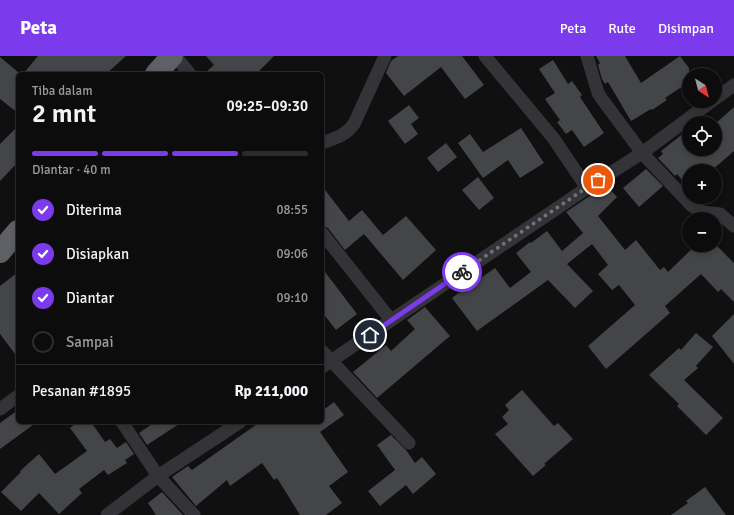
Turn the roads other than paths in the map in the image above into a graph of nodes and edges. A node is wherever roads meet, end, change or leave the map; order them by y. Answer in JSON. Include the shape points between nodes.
{"nodes":[{"id":1,"x":174,"y":56,"type":"edge"},
{"id":2,"x":385,"y":56,"type":"edge"},
{"id":3,"x":485,"y":56,"type":"edge"},
{"id":4,"x":587,"y":56,"type":"edge"},
{"id":5,"x":158,"y":72,"type":"edge"},
{"id":6,"x":188,"y":72,"type":"edge"},
{"id":7,"x":734,"y":85,"type":"edge"},
{"id":8,"x":722,"y":94,"type":"edge"},
{"id":9,"x":703,"y":108,"type":"edge"},
{"id":10,"x":324,"y":142,"type":"edge"},
{"id":11,"x":642,"y":153,"type":"junction"},
{"id":12,"x":587,"y":188,"type":"junction"},
{"id":13,"x":734,"y":226,"type":"edge"},
{"id":14,"x":16,"y":233,"type":"edge"},
{"id":15,"x":324,"y":236,"type":"edge"},
{"id":16,"x":0,"y":252,"type":"edge"},
{"id":17,"x":391,"y":320,"type":"junction"},
{"id":18,"x":327,"y":364,"type":"edge"},
{"id":19,"x":16,"y":397,"type":"edge"},
{"id":20,"x":0,"y":409,"type":"edge"},
{"id":21,"x":123,"y":424,"type":"edge"},
{"id":22,"x":237,"y":424,"type":"edge"},
{"id":23,"x":409,"y":443,"type":"dead end"},
{"id":24,"x":158,"y":476,"type":"junction"},
{"id":25,"x":107,"y":515,"type":"edge"},
{"id":26,"x":194,"y":515,"type":"edge"}],
"edges":[{"from":1,"to":5,"type":"highway"},
{"from":1,"to":6,"type":"street"},
{"from":2,"to":10,"type":"street","via":[[354,124],[339,137]]},
{"from":3,"to":12,"type":"street","via":[[554,139]]},
{"from":4,"to":11,"type":"street","via":[[598,93]]},
{"from":7,"to":8,"type":"street"},
{"from":9,"to":11,"type":"street"},
{"from":11,"to":12,"type":"street"},
{"from":11,"to":13,"type":"street","via":[[692,206],[702,212],[720,214]]},
{"from":12,"to":17,"type":"street"},
{"from":14,"to":16,"type":"highway"},
{"from":15,"to":17,"type":"street"},
{"from":17,"to":18,"type":"street"},
{"from":18,"to":23,"type":"street"},
{"from":19,"to":20,"type":"street"},
{"from":21,"to":24,"type":"street"},
{"from":22,"to":24,"type":"street"},
{"from":24,"to":25,"type":"street"},
{"from":24,"to":26,"type":"street"}]}
